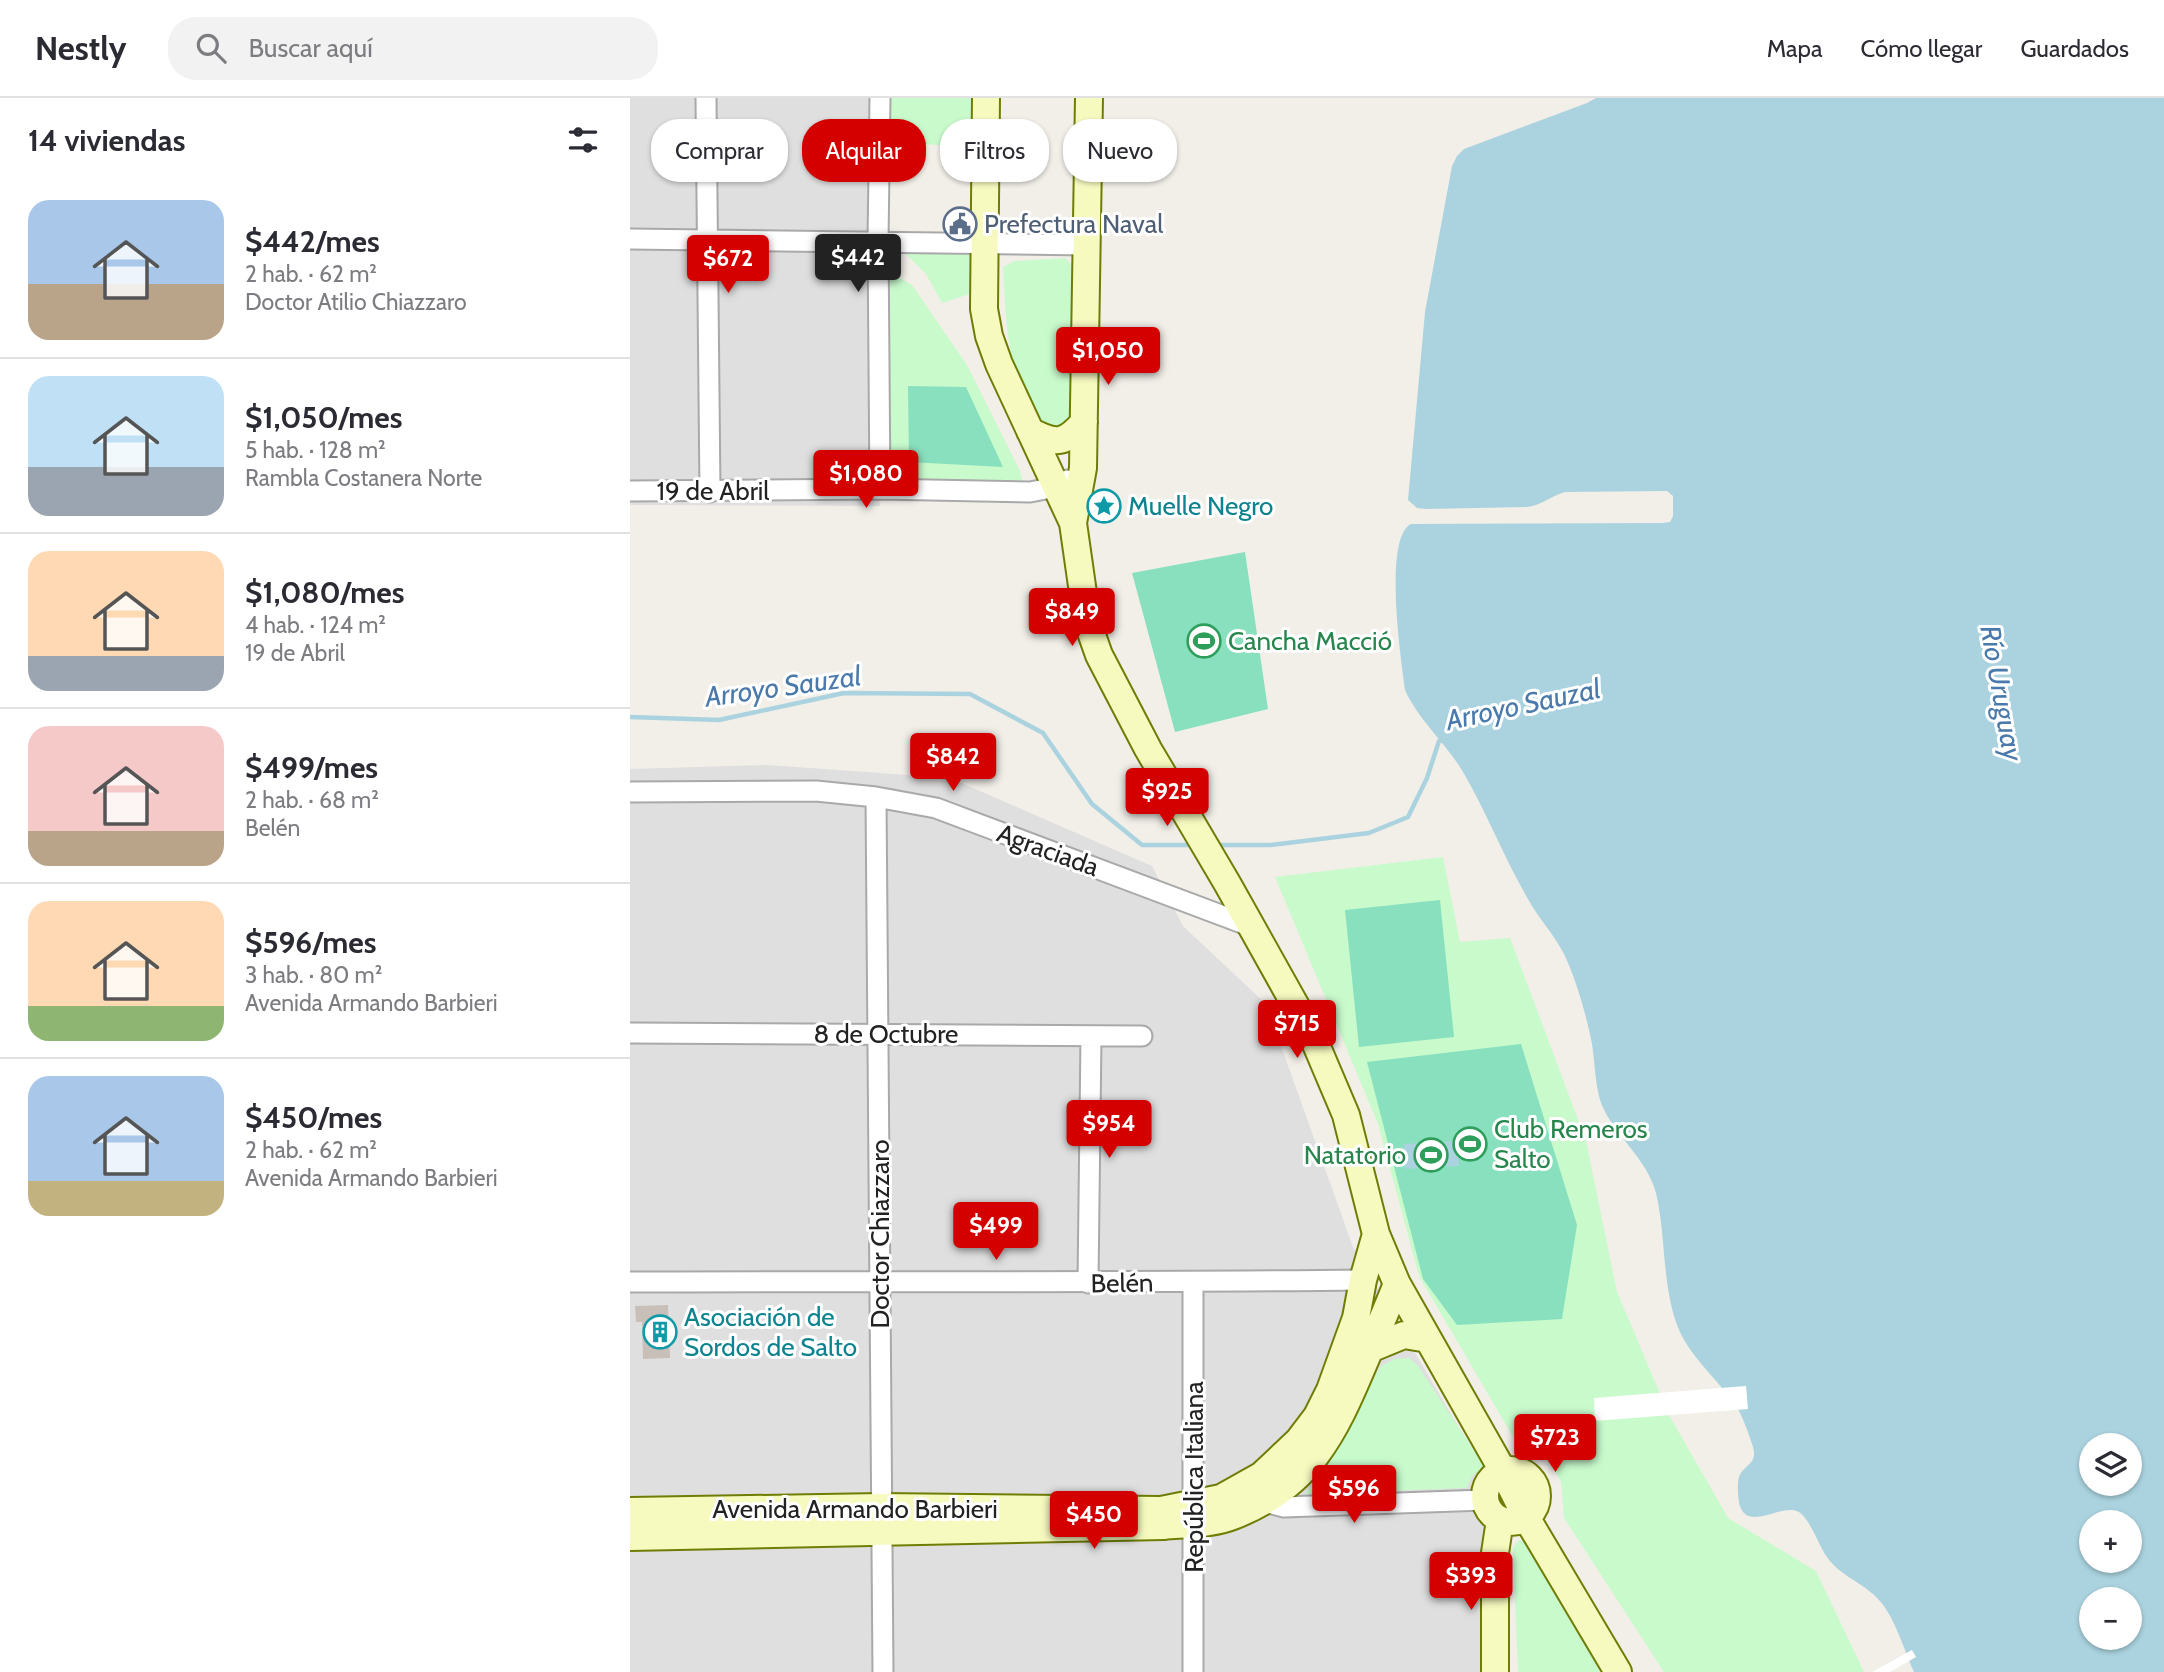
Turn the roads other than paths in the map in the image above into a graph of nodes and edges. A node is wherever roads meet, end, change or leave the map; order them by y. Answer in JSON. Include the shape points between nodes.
{"nodes":[{"id":1,"x":706,"y":98,"type":"edge"},
{"id":2,"x":880,"y":98,"type":"edge"},
{"id":3,"x":986,"y":98,"type":"edge"},
{"id":4,"x":1089,"y":98,"type":"edge"},
{"id":5,"x":630,"y":239,"type":"edge"},
{"id":6,"x":708,"y":239,"type":"junction"},
{"id":7,"x":878,"y":241,"type":"junction"},
{"id":8,"x":985,"y":244,"type":"junction"},
{"id":9,"x":1087,"y":245,"type":"junction"},
{"id":10,"x":1084,"y":422,"type":"junction"},
{"id":11,"x":1030,"y":431,"type":"junction"},
{"id":12,"x":1083,"y":468,"type":"junction"},
{"id":13,"x":1056,"y":487,"type":"junction"},
{"id":14,"x":880,"y":489,"type":"junction"},
{"id":15,"x":630,"y":491,"type":"edge"},
{"id":16,"x":710,"y":492,"type":"junction"},
{"id":17,"x":1073,"y":523,"type":"junction"},
{"id":18,"x":630,"y":792,"type":"edge"},
{"id":19,"x":876,"y":797,"type":"junction"},
{"id":20,"x":1250,"y":926,"type":"junction"},
{"id":21,"x":630,"y":1033,"type":"edge"},
{"id":22,"x":879,"y":1034,"type":"junction"},
{"id":23,"x":1143,"y":1036,"type":"dead end"},
{"id":24,"x":1091,"y":1037,"type":"junction"},
{"id":25,"x":1376,"y":1234,"type":"junction"},
{"id":26,"x":880,"y":1280,"type":"junction"},
{"id":27,"x":1363,"y":1280,"type":"junction"},
{"id":28,"x":630,"y":1282,"type":"edge"},
{"id":29,"x":1193,"y":1282,"type":"junction"},
{"id":30,"x":1088,"y":1283,"type":"junction"},
{"id":31,"x":1396,"y":1284,"type":"junction"},
{"id":32,"x":1386,"y":1313,"type":"junction"},
{"id":33,"x":1422,"y":1329,"type":"junction"},
{"id":34,"x":1370,"y":1349,"type":"junction"},
{"id":35,"x":1503,"y":1471,"type":"junction"},
{"id":36,"x":1257,"y":1493,"type":"junction"},
{"id":37,"x":630,"y":1511,"type":"edge"},
{"id":38,"x":1504,"y":1512,"type":"junction"},
{"id":39,"x":1194,"y":1514,"type":"junction"},
{"id":40,"x":882,"y":1519,"type":"junction"},
{"id":41,"x":630,"y":1537,"type":"edge"},
{"id":42,"x":883,"y":1672,"type":"edge"},
{"id":43,"x":1193,"y":1672,"type":"edge"},
{"id":44,"x":1494,"y":1672,"type":"edge"},
{"id":45,"x":1618,"y":1672,"type":"edge"}],
"edges":[{"from":1,"to":6,"type":"street"},
{"from":2,"to":7,"type":"street"},
{"from":3,"to":8,"type":"street"},
{"from":4,"to":9,"type":"street"},
{"from":5,"to":6,"type":"street"},
{"from":6,"to":7,"type":"street"},
{"from":6,"to":16,"type":"street"},
{"from":7,"to":8,"type":"street"},
{"from":7,"to":14,"type":"street"},
{"from":8,"to":9,"type":"street"},
{"from":8,"to":11,"type":"street","via":[[984,309],[989,336]]},
{"from":9,"to":10,"type":"street"},
{"from":10,"to":11,"type":"street","via":[[1071,437],[1061,440],[1045,439]]},
{"from":10,"to":12,"type":"street"},
{"from":11,"to":13,"type":"street"},
{"from":12,"to":13,"type":"street","name":"19 de Abril"},
{"from":12,"to":17,"type":"street"},
{"from":13,"to":14,"type":"street","name":"19 de Abril","via":[[1030,492]]},
{"from":13,"to":17,"type":"street"},
{"from":14,"to":16,"type":"street","name":"19 de Abril"},
{"from":15,"to":16,"type":"street","name":"19 de Abril"},
{"from":17,"to":20,"type":"street","via":[[1087,621],[1111,682]]},
{"from":18,"to":19,"type":"street","name":"Agraciada","via":[[816,791]]},
{"from":19,"to":20,"type":"street","name":"Agraciada","via":[[936,808]]},
{"from":19,"to":22,"type":"street","name":"Doctor Chiazzaro"},
{"from":20,"to":25,"type":"street","via":[[1334,1083]]},
{"from":21,"to":22,"type":"street","name":"8 de Octubre"},
{"from":22,"to":24,"type":"street","name":"8 de Octubre"},
{"from":22,"to":26,"type":"street","name":"Doctor Chiazzaro"},
{"from":23,"to":24,"type":"street","name":"8 de Octubre"},
{"from":24,"to":30,"type":"street"},
{"from":25,"to":27,"type":"street","name":"Avenida Armando Barbieri"},
{"from":25,"to":31,"type":"street"},
{"from":26,"to":28,"type":"street","name":"Belén"},
{"from":26,"to":30,"type":"street","name":"Belén"},
{"from":26,"to":40,"type":"street","name":"Doctor Chiazzaro"},
{"from":27,"to":29,"type":"street","name":"Belén"},
{"from":27,"to":32,"type":"street"},
{"from":27,"to":36,"type":"street","name":"Avenida Armando Barbieri","via":[[1356,1318],[1330,1390],[1317,1416]]},
{"from":29,"to":30,"type":"street","name":"Belén"},
{"from":29,"to":39,"type":"street","name":"República Italiana"},
{"from":31,"to":32,"type":"street","name":"Avenida Armando Barbieri"},
{"from":31,"to":33,"type":"street"},
{"from":32,"to":33,"type":"street"},
{"from":32,"to":34,"type":"street","name":"Avenida Armando Barbieri"},
{"from":33,"to":34,"type":"street"},
{"from":33,"to":35,"type":"street"},
{"from":34,"to":36,"type":"street","name":"Avenida Armando Barbieri","via":[[1335,1429],[1303,1471],[1287,1487]]},
{"from":35,"to":38,"type":"street","via":[[1490,1479],[1485,1493]]},
{"from":35,"to":38,"type":"street","via":[[1519,1471],[1532,1480],[1537,1496],[1536,1504]]},
{"from":36,"to":38,"type":"street","via":[[1284,1507]]},
{"from":36,"to":39,"type":"street","name":"Avenida Armando Barbieri","via":[[1221,1498]]},
{"from":37,"to":40,"type":"street","name":"Avenida Armando Barbieri"},
{"from":38,"to":44,"type":"street","via":[[1495,1553]]},
{"from":38,"to":45,"type":"street"},
{"from":39,"to":40,"type":"street","name":"Avenida Armando Barbieri","via":[[1161,1510]]},
{"from":39,"to":43,"type":"street","name":"República Italiana"},
{"from":40,"to":41,"type":"street","name":"Avenida Armando Barbieri"},
{"from":40,"to":42,"type":"street","name":"Doctor Chiazzaro"}]}
